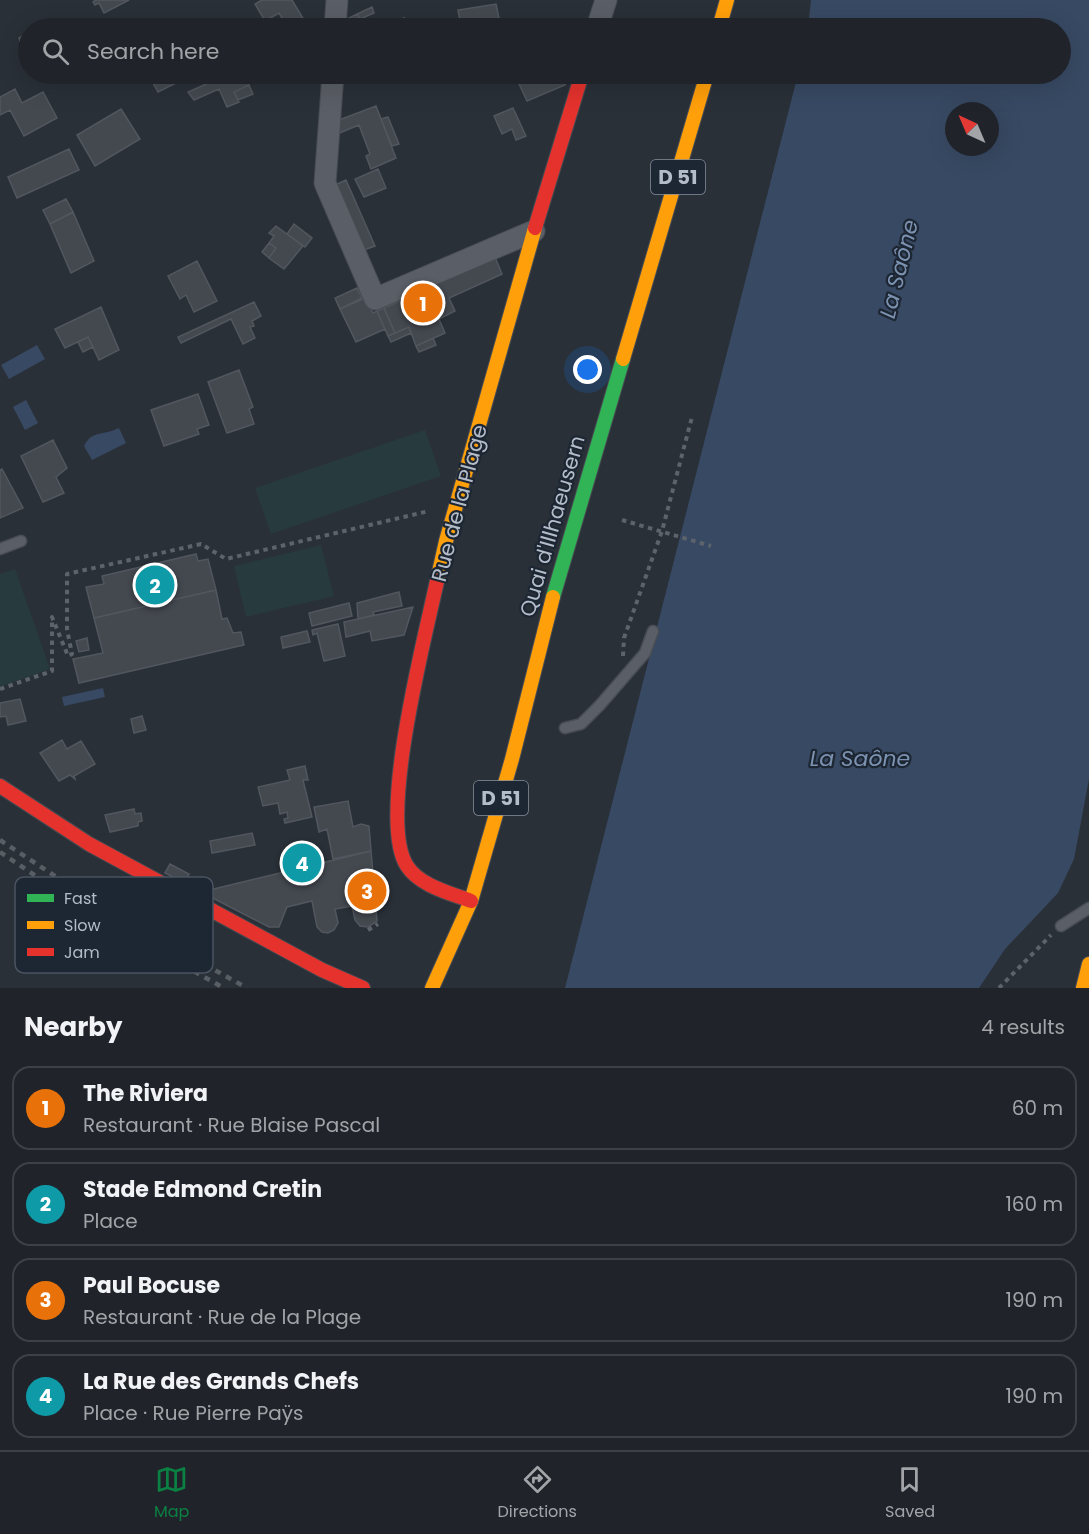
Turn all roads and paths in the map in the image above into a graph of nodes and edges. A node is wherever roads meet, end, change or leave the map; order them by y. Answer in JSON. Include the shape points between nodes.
{"nodes":[{"id":1,"x":337,"y":0,"type":"edge"},
{"id":2,"x":606,"y":0,"type":"edge"},
{"id":3,"x":727,"y":0,"type":"edge"},
{"id":4,"x":336,"y":18,"type":"edge"},
{"id":5,"x":600,"y":18,"type":"edge"},
{"id":6,"x":722,"y":18,"type":"edge"},
{"id":7,"x":332,"y":84,"type":"edge"},
{"id":8,"x":579,"y":84,"type":"edge"},
{"id":9,"x":705,"y":84,"type":"edge"},
{"id":10,"x":534,"y":231,"type":"junction"},
{"id":11,"x":692,"y":417,"type":"dead end"},
{"id":12,"x":456,"y":505,"type":"junction"},
{"id":13,"x":622,"y":520,"type":"dead end"},
{"id":14,"x":662,"y":531,"type":"junction"},
{"id":15,"x":21,"y":541,"type":"dead end"},
{"id":16,"x":711,"y":546,"type":"dead end"},
{"id":17,"x":0,"y":549,"type":"edge"},
{"id":18,"x":653,"y":631,"type":"dead end"},
{"id":19,"x":616,"y":686,"type":"junction"},
{"id":20,"x":0,"y":689,"type":"edge"},
{"id":21,"x":565,"y":728,"type":"dead end"},
{"id":22,"x":0,"y":786,"type":"edge"},
{"id":23,"x":150,"y":877,"type":"edge"},
{"id":24,"x":471,"y":901,"type":"junction"},
{"id":25,"x":1089,"y":908,"type":"edge"},
{"id":26,"x":213,"y":911,"type":"edge"},
{"id":27,"x":378,"y":924,"type":"dead end"},
{"id":28,"x":1061,"y":926,"type":"joint"},
{"id":29,"x":368,"y":930,"type":"dead end"},
{"id":30,"x":1089,"y":964,"type":"edge"},
{"id":31,"x":363,"y":988,"type":"edge"},
{"id":32,"x":432,"y":988,"type":"edge"},
{"id":33,"x":999,"y":988,"type":"edge"},
{"id":34,"x":1083,"y":988,"type":"edge"}],
"edges":[{"from":1,"to":4,"type":"street"},
{"from":2,"to":5,"type":"street"},
{"from":3,"to":6,"type":"street"},
{"from":7,"to":10,"type":"street","via":[[325,183],[375,299]]},
{"from":8,"to":10,"type":"street","name":"Rue de la Plage"},
{"from":9,"to":24,"type":"street","name":"Quai d'Illhaeusern","number":"D 51","via":[[551,602],[513,759]]},
{"from":10,"to":12,"type":"street","name":"Rue de la Plage"},
{"from":11,"to":14,"type":"path"},
{"from":12,"to":20,"type":"path","via":[[226,559],[201,544],[67,574],[67,629],[72,654],[68,656],[52,616],[52,671]]},
{"from":12,"to":24,"type":"street","name":"Rue de la Plage","via":[[408,713],[396,822],[397,840],[407,868],[417,879]]},
{"from":13,"to":14,"type":"path"},
{"from":14,"to":16,"type":"path"},
{"from":14,"to":19,"type":"path","via":[[626,629]]},
{"from":15,"to":17,"type":"lane"},
{"from":18,"to":19,"type":"lane","via":[[645,653]]},
{"from":19,"to":21,"type":"lane","via":[[581,724]]},
{"from":22,"to":23,"type":"street","via":[[89,844]]},
{"from":24,"to":32,"type":"street","name":"Quai d'Illhaeusern","number":"D 51"},
{"from":25,"to":28,"type":"lane"},
{"from":26,"to":31,"type":"street"},
{"from":27,"to":29,"type":"path"},
{"from":28,"to":33,"type":"path"},
{"from":30,"to":34,"type":"street"}]}
